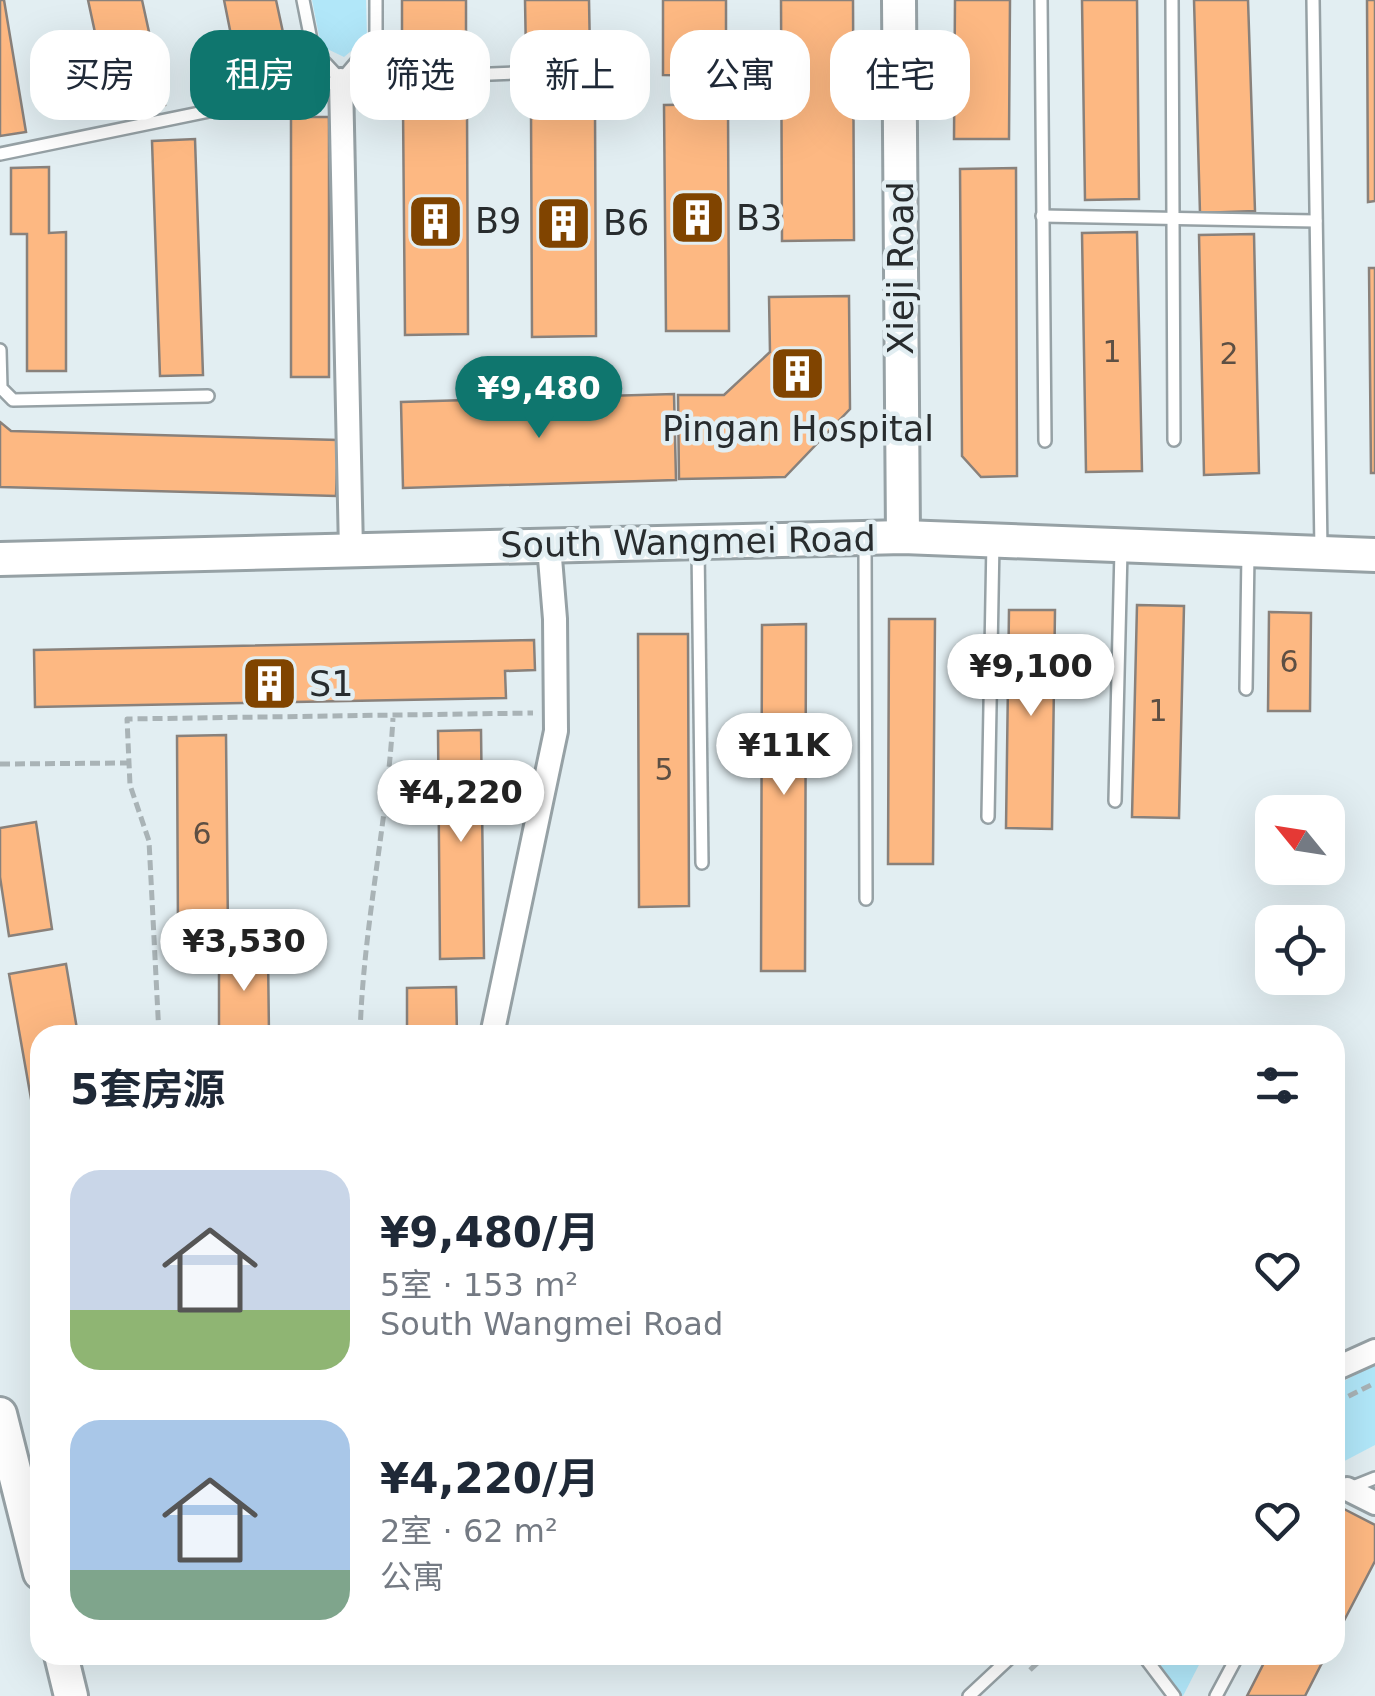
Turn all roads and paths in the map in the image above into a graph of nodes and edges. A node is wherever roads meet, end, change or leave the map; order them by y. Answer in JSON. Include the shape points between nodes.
{"nodes":[{"id":1,"x":303,"y":0,"type":"edge"},
{"id":2,"x":376,"y":0,"type":"edge"},
{"id":3,"x":899,"y":0,"type":"edge"},
{"id":4,"x":1041,"y":0,"type":"edge"},
{"id":5,"x":1172,"y":0,"type":"edge"},
{"id":6,"x":1314,"y":0,"type":"edge"},
{"id":7,"x":510,"y":73,"type":"edge"},
{"id":8,"x":342,"y":80,"type":"junction"},
{"id":9,"x":0,"y":154,"type":"edge"},
{"id":10,"x":1042,"y":216,"type":"junction"},
{"id":11,"x":1173,"y":218,"type":"junction"},
{"id":12,"x":1316,"y":221,"type":"junction"},
{"id":13,"x":0,"y":350,"type":"edge"},
{"id":14,"x":208,"y":396,"type":"dead end"},
{"id":15,"x":1174,"y":440,"type":"dead end"},
{"id":16,"x":1045,"y":442,"type":"dead end"},
{"id":17,"x":903,"y":537,"type":"junction"},
{"id":18,"x":865,"y":538,"type":"junction"},
{"id":19,"x":994,"y":540,"type":"junction"},
{"id":20,"x":698,"y":542,"type":"junction"},
{"id":21,"x":1121,"y":545,"type":"junction"},
{"id":22,"x":549,"y":546,"type":"junction"},
{"id":23,"x":352,"y":550,"type":"junction"},
{"id":24,"x":1248,"y":550,"type":"junction"},
{"id":25,"x":1320,"y":553,"type":"junction"},
{"id":26,"x":1375,"y":555,"type":"edge"},
{"id":27,"x":0,"y":559,"type":"edge"},
{"id":28,"x":1246,"y":688,"type":"dead end"},
{"id":29,"x":556,"y":712,"type":"junction"},
{"id":30,"x":393,"y":718,"type":"junction"},
{"id":31,"x":129,"y":763,"type":"junction"},
{"id":32,"x":0,"y":764,"type":"edge"},
{"id":33,"x":1115,"y":801,"type":"dead end"},
{"id":34,"x":988,"y":817,"type":"dead end"},
{"id":35,"x":702,"y":862,"type":"dead end"},
{"id":36,"x":866,"y":899,"type":"dead end"},
{"id":37,"x":159,"y":1025,"type":"edge"},
{"id":38,"x":360,"y":1025,"type":"edge"},
{"id":39,"x":494,"y":1025,"type":"edge"},
{"id":40,"x":1375,"y":1351,"type":"edge"},
{"id":41,"x":1345,"y":1364,"type":"edge"},
{"id":42,"x":1375,"y":1383,"type":"edge"},
{"id":43,"x":1345,"y":1399,"type":"edge"},
{"id":44,"x":0,"y":1414,"type":"edge"},
{"id":45,"x":1375,"y":1478,"type":"edge"},
{"id":46,"x":1345,"y":1489,"type":"edge"},
{"id":47,"x":1345,"y":1492,"type":"edge"},
{"id":48,"x":1375,"y":1503,"type":"edge"},
{"id":49,"x":30,"y":1531,"type":"edge"},
{"id":50,"x":63,"y":1665,"type":"edge"},
{"id":51,"x":1003,"y":1665,"type":"edge"},
{"id":52,"x":1151,"y":1665,"type":"edge"},
{"id":53,"x":1233,"y":1665,"type":"edge"},
{"id":54,"x":71,"y":1696,"type":"edge"},
{"id":55,"x":969,"y":1696,"type":"edge"},
{"id":56,"x":1174,"y":1696,"type":"edge"},
{"id":57,"x":1216,"y":1696,"type":"edge"}],
"edges":[{"from":1,"to":8,"type":"lane","via":[[312,50]]},
{"from":2,"to":8,"type":"lane","via":[[376,39]]},
{"from":3,"to":17,"type":"main road","name":"Xieji Road"},
{"from":4,"to":10,"type":"lane"},
{"from":5,"to":11,"type":"lane"},
{"from":6,"to":12,"type":"lane"},
{"from":7,"to":8,"type":"lane"},
{"from":8,"to":9,"type":"lane"},
{"from":8,"to":23,"type":"street"},
{"from":10,"to":11,"type":"lane"},
{"from":10,"to":16,"type":"lane"},
{"from":11,"to":12,"type":"lane"},
{"from":11,"to":15,"type":"lane"},
{"from":12,"to":25,"type":"lane"},
{"from":13,"to":14,"type":"lane","via":[[1,388],[13,400]]},
{"from":17,"to":18,"type":"main road","name":"South Wangmei Road"},
{"from":17,"to":19,"type":"main road","name":"South Wangmei Road"},
{"from":18,"to":20,"type":"main road","name":"South Wangmei Road"},
{"from":18,"to":36,"type":"lane"},
{"from":19,"to":21,"type":"main road","name":"South Wangmei Road"},
{"from":19,"to":34,"type":"lane"},
{"from":20,"to":22,"type":"main road","name":"South Wangmei Road"},
{"from":20,"to":35,"type":"lane"},
{"from":21,"to":24,"type":"main road","name":"South Wangmei Road"},
{"from":21,"to":33,"type":"lane"},
{"from":22,"to":23,"type":"main road","name":"South Wangmei Road"},
{"from":22,"to":29,"type":"street"},
{"from":23,"to":27,"type":"main road","name":"South Wangmei Road"},
{"from":24,"to":25,"type":"main road","name":"South Wangmei Road"},
{"from":24,"to":28,"type":"lane"},
{"from":25,"to":26,"type":"main road","name":"South Wangmei Road"},
{"from":29,"to":30,"type":"path"},
{"from":29,"to":39,"type":"street"},
{"from":30,"to":31,"type":"path","via":[[127,719]]},
{"from":30,"to":38,"type":"path","via":[[388,804],[362,954]]},
{"from":31,"to":32,"type":"path"},
{"from":31,"to":37,"type":"path","via":[[149,841]]},
{"from":40,"to":41,"type":"street"},
{"from":42,"to":43,"type":"path"},
{"from":44,"to":49,"type":"main road"},
{"from":45,"to":46,"type":"lane"},
{"from":47,"to":48,"type":"street"},
{"from":50,"to":54,"type":"main road"},
{"from":51,"to":55,"type":"lane"},
{"from":52,"to":56,"type":"lane"},
{"from":53,"to":57,"type":"lane"}]}
